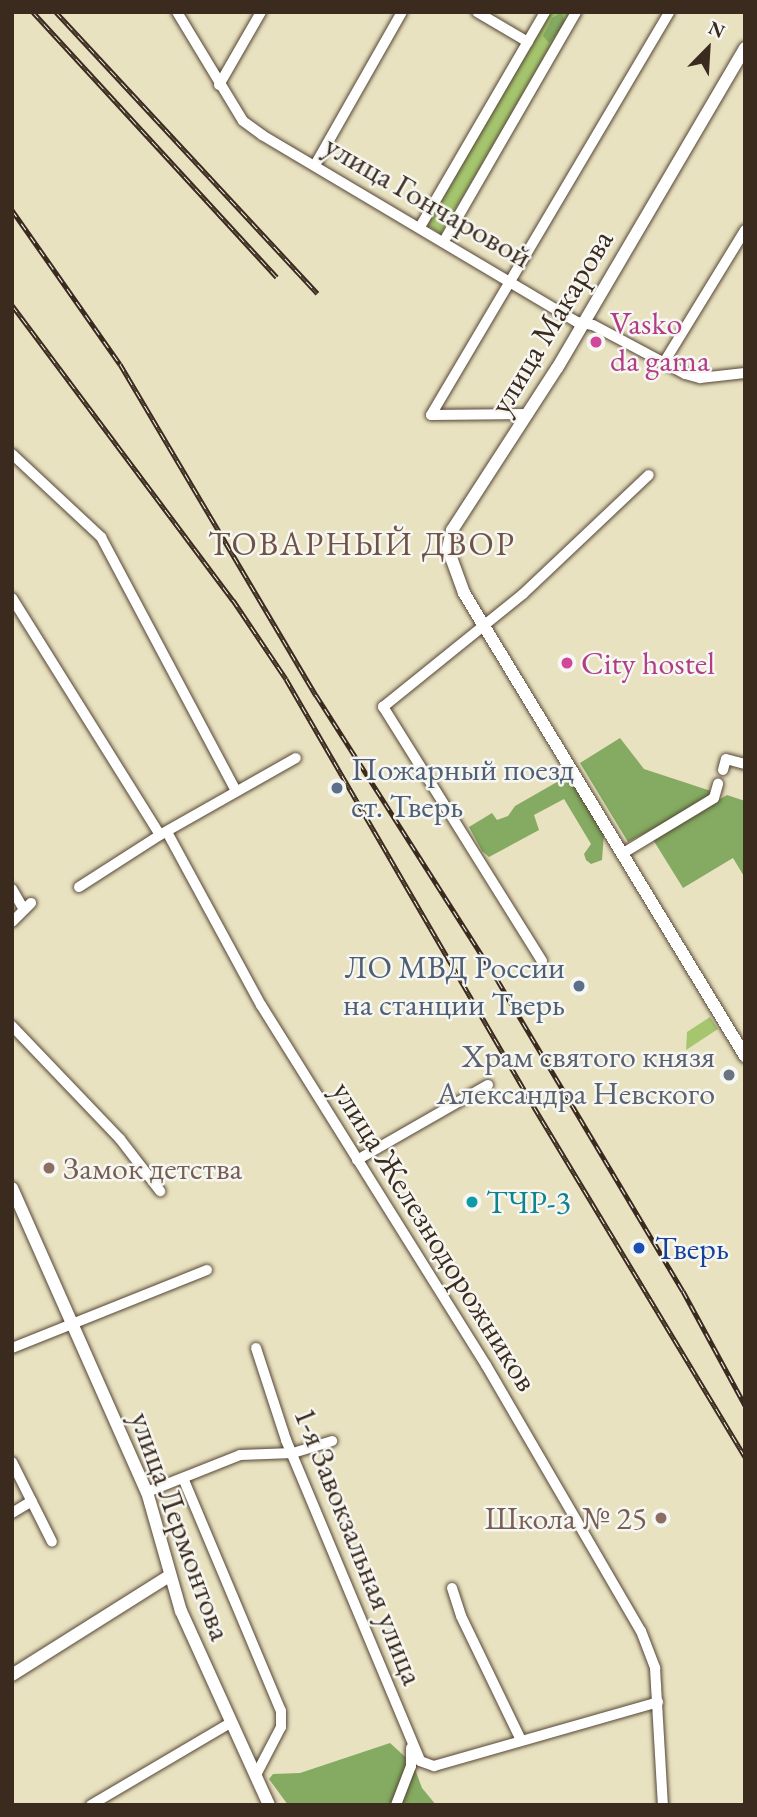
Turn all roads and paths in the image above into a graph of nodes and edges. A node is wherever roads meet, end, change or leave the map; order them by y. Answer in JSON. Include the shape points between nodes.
{"nodes":[{"id":1,"x":177,"y":12,"type":"edge"},
{"id":2,"x":261,"y":12,"type":"edge"},
{"id":3,"x":402,"y":12,"type":"edge"},
{"id":4,"x":477,"y":12,"type":"edge"},
{"id":5,"x":545,"y":12,"type":"edge"},
{"id":6,"x":576,"y":12,"type":"edge"},
{"id":7,"x":669,"y":12,"type":"edge"},
{"id":8,"x":528,"y":42,"type":"junction"},
{"id":9,"x":745,"y":48,"type":"edge"},
{"id":10,"x":219,"y":85,"type":"junction"},
{"id":11,"x":314,"y":165,"type":"junction"},
{"id":12,"x":420,"y":227,"type":"junction"},
{"id":13,"x":745,"y":230,"type":"edge"},
{"id":14,"x":444,"y":241,"type":"junction"},
{"id":15,"x":511,"y":280,"type":"junction"},
{"id":16,"x":583,"y":323,"type":"junction"},
{"id":17,"x":663,"y":364,"type":"junction"},
{"id":18,"x":745,"y":373,"type":"edge"},
{"id":19,"x":528,"y":414,"type":"junction"},
{"id":20,"x":12,"y":454,"type":"edge"},
{"id":21,"x":649,"y":475,"type":"dead end"},
{"id":22,"x":12,"y":598,"type":"edge"},
{"id":23,"x":485,"y":625,"type":"junction"},
{"id":24,"x":296,"y":758,"type":"dead end"},
{"id":25,"x":745,"y":764,"type":"edge"},
{"id":26,"x":723,"y":770,"type":"dead end"},
{"id":27,"x":718,"y":784,"type":"dead end"},
{"id":28,"x":236,"y":791,"type":"junction"},
{"id":29,"x":163,"y":834,"type":"junction"},
{"id":30,"x":625,"y":852,"type":"junction"},
{"id":31,"x":79,"y":887,"type":"dead end"},
{"id":32,"x":12,"y":889,"type":"edge"},
{"id":33,"x":12,"y":922,"type":"edge"},
{"id":34,"x":542,"y":961,"type":"dead end"},
{"id":35,"x":12,"y":1026,"type":"edge"},
{"id":36,"x":742,"y":1042,"type":"edge"},
{"id":37,"x":745,"y":1056,"type":"edge"},
{"id":38,"x":488,"y":1084,"type":"dead end"},
{"id":39,"x":357,"y":1160,"type":"junction"},
{"id":40,"x":12,"y":1188,"type":"edge"},
{"id":41,"x":160,"y":1191,"type":"dead end"},
{"id":42,"x":207,"y":1270,"type":"dead end"},
{"id":43,"x":73,"y":1325,"type":"junction"},
{"id":44,"x":12,"y":1348,"type":"edge"},
{"id":45,"x":256,"y":1348,"type":"dead end"},
{"id":46,"x":332,"y":1441,"type":"dead end"},
{"id":47,"x":293,"y":1453,"type":"junction"},
{"id":48,"x":12,"y":1462,"type":"edge"},
{"id":49,"x":183,"y":1478,"type":"junction"},
{"id":50,"x":147,"y":1492,"type":"junction"},
{"id":51,"x":32,"y":1501,"type":"junction"},
{"id":52,"x":12,"y":1513,"type":"edge"},
{"id":53,"x":52,"y":1542,"type":"dead end"},
{"id":54,"x":169,"y":1576,"type":"junction"},
{"id":55,"x":452,"y":1588,"type":"dead end"},
{"id":56,"x":12,"y":1675,"type":"edge"},
{"id":57,"x":658,"y":1702,"type":"junction"},
{"id":58,"x":230,"y":1723,"type":"junction"},
{"id":59,"x":521,"y":1740,"type":"junction"},
{"id":60,"x":411,"y":1742,"type":"junction"},
{"id":61,"x":254,"y":1769,"type":"junction"},
{"id":62,"x":91,"y":1805,"type":"edge"},
{"id":63,"x":269,"y":1805,"type":"edge"},
{"id":64,"x":277,"y":1805,"type":"edge"},
{"id":65,"x":396,"y":1805,"type":"edge"},
{"id":66,"x":663,"y":1805,"type":"edge"}],
"edges":[{"from":1,"to":10,"type":"street","name":"улица Гончаровой"},
{"from":2,"to":10,"type":"street"},
{"from":3,"to":11,"type":"street"},
{"from":4,"to":8,"type":"street"},
{"from":5,"to":8,"type":"street"},
{"from":6,"to":14,"type":"street"},
{"from":7,"to":15,"type":"street"},
{"from":8,"to":12,"type":"street"},
{"from":9,"to":16,"type":"main road","name":"улица Макарова"},
{"from":10,"to":11,"type":"street","name":"улица Гончаровой","via":[[243,121]]},
{"from":11,"to":12,"type":"street","name":"улица Гончаровой"},
{"from":12,"to":14,"type":"street","name":"улица Гончаровой"},
{"from":13,"to":17,"type":"street"},
{"from":14,"to":15,"type":"street","name":"улица Гончаровой"},
{"from":15,"to":16,"type":"street","name":"улица Гончаровой"},
{"from":15,"to":19,"type":"street","via":[[431,415]]},
{"from":16,"to":17,"type":"street","name":"улица Гончаровой"},
{"from":16,"to":19,"type":"main road","name":"улица Макарова"},
{"from":17,"to":18,"type":"street","name":"улица Гончаровой","via":[[700,377]]},
{"from":19,"to":23,"type":"main road","name":"улица Макарова","via":[[448,540],[450,562]]},
{"from":20,"to":28,"type":"street","via":[[100,537]]},
{"from":21,"to":23,"type":"street"},
{"from":22,"to":29,"type":"street","name":"улица Железнодорожников"},
{"from":23,"to":30,"type":"main road","name":"улица Макарова"},
{"from":23,"to":34,"type":"street","via":[[383,706]]},
{"from":24,"to":28,"type":"street"},
{"from":25,"to":26,"type":"street","via":[[726,759]]},
{"from":27,"to":30,"type":"street","via":[[713,798]]},
{"from":28,"to":29,"type":"street"},
{"from":29,"to":31,"type":"street"},
{"from":29,"to":39,"type":"street","name":"улица Железнодорожников"},
{"from":30,"to":36,"type":"main road","name":"улица Макарова"},
{"from":32,"to":33,"type":"street","via":[[28,906]]},
{"from":35,"to":41,"type":"street","via":[[120,1139]]},
{"from":36,"to":37,"type":"main road","name":"улица Макарова"},
{"from":38,"to":39,"type":"street"},
{"from":39,"to":57,"type":"street","name":"улица Железнодорожников","via":[[640,1630],[655,1668]]},
{"from":40,"to":43,"type":"main road","name":"улица Лермонтова"},
{"from":42,"to":43,"type":"street"},
{"from":43,"to":44,"type":"street"},
{"from":43,"to":50,"type":"main road","name":"улица Лермонтова"},
{"from":45,"to":47,"type":"street","name":"1-я Завокзальная улица"},
{"from":46,"to":47,"type":"street"},
{"from":47,"to":49,"type":"street","via":[[240,1455]]},
{"from":47,"to":60,"type":"street","name":"1-я Завокзальная улица"},
{"from":48,"to":51,"type":"street"},
{"from":49,"to":50,"type":"street"},
{"from":49,"to":61,"type":"street","via":[[281,1711],[281,1727]]},
{"from":50,"to":54,"type":"main road","name":"улица Лермонтова"},
{"from":51,"to":52,"type":"street"},
{"from":51,"to":53,"type":"street"},
{"from":54,"to":56,"type":"main road"},
{"from":54,"to":58,"type":"main road","name":"улица Лермонтова"},
{"from":55,"to":59,"type":"street"},
{"from":57,"to":59,"type":"street"},
{"from":57,"to":66,"type":"street","name":"улица Железнодорожников"},
{"from":58,"to":61,"type":"main road","name":"улица Лермонтова"},
{"from":58,"to":62,"type":"street"},
{"from":59,"to":60,"type":"street","name":"1-я Завокзальная улица","via":[[434,1766],[420,1761]]},
{"from":60,"to":65,"type":"street","via":[[411,1766]]},
{"from":61,"to":63,"type":"main road","name":"улица Лермонтова"},
{"from":61,"to":64,"type":"main road"}]}
